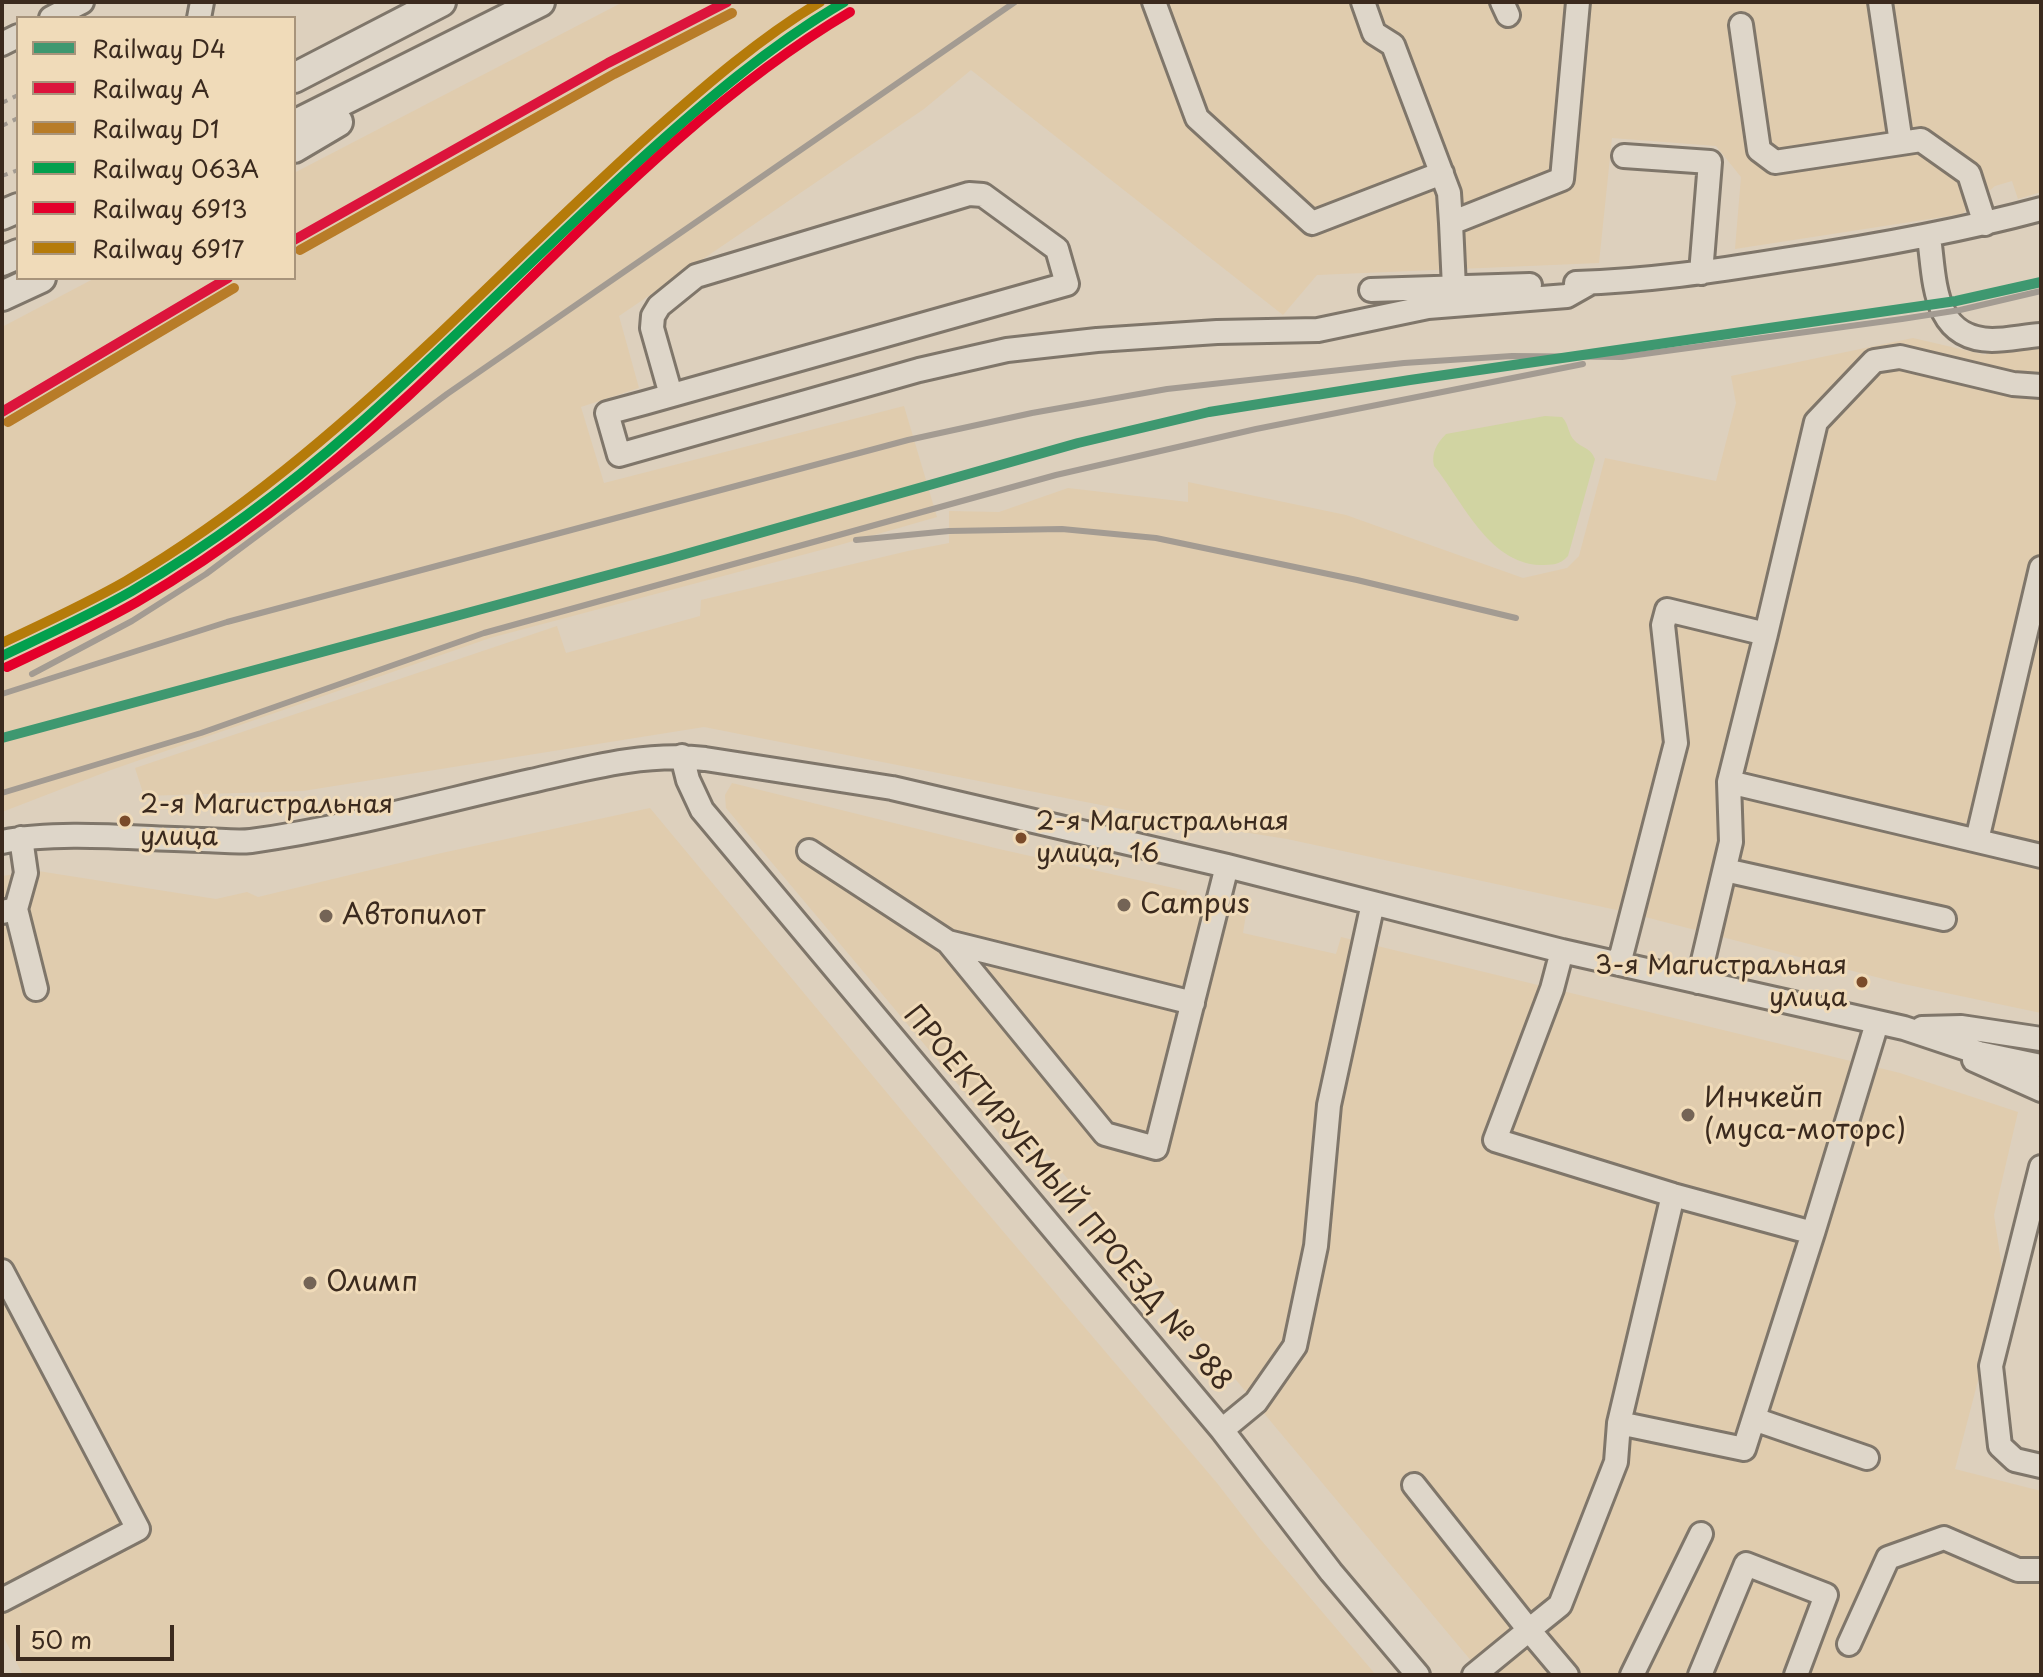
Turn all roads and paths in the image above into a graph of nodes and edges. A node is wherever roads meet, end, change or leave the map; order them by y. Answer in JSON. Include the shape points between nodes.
{"nodes":[{"id":1,"x":82,"y":2,"type":"edge"},
{"id":2,"x":441,"y":2,"type":"edge"},
{"id":3,"x":540,"y":2,"type":"edge"},
{"id":4,"x":1154,"y":2,"type":"edge"},
{"id":5,"x":1363,"y":2,"type":"edge"},
{"id":6,"x":1578,"y":2,"type":"edge"},
{"id":7,"x":1880,"y":2,"type":"edge"},
{"id":8,"x":55,"y":16,"type":"edge"},
{"id":9,"x":508,"y":18,"type":"junction"},
{"id":10,"x":1741,"y":25,"type":"dead end"},
{"id":11,"x":296,"y":77,"type":"edge"},
{"id":12,"x":296,"y":124,"type":"edge"},
{"id":13,"x":1901,"y":143,"type":"junction"},
{"id":14,"x":296,"y":147,"type":"edge"},
{"id":15,"x":1624,"y":156,"type":"dead end"},
{"id":16,"x":1442,"y":173,"type":"junction"},
{"id":17,"x":2041,"y":209,"type":"edge"},
{"id":18,"x":1451,"y":223,"type":"junction"},
{"id":19,"x":1985,"y":224,"type":"junction"},
{"id":20,"x":1929,"y":237,"type":"junction"},
{"id":21,"x":1701,"y":273,"type":"junction"},
{"id":22,"x":37,"y":280,"type":"edge"},
{"id":23,"x":1590,"y":283,"type":"junction"},
{"id":24,"x":1454,"y":288,"type":"junction"},
{"id":25,"x":1371,"y":290,"type":"dead end"},
{"id":26,"x":2,"y":296,"type":"edge"},
{"id":27,"x":2041,"y":335,"type":"edge"},
{"id":28,"x":2041,"y":386,"type":"edge"},
{"id":29,"x":671,"y":395,"type":"junction"},
{"id":30,"x":2041,"y":568,"type":"edge"},
{"id":31,"x":1766,"y":634,"type":"junction"},
{"id":32,"x":682,"y":756,"type":"junction"},
{"id":33,"x":1729,"y":782,"type":"junction"},
{"id":34,"x":11,"y":840,"type":"edge"},
{"id":35,"x":1977,"y":840,"type":"junction"},
{"id":36,"x":809,"y":851,"type":"dead end"},
{"id":37,"x":2041,"y":856,"type":"edge"},
{"id":38,"x":1227,"y":866,"type":"junction"},
{"id":39,"x":1725,"y":870,"type":"junction"},
{"id":40,"x":1373,"y":903,"type":"junction"},
{"id":41,"x":9,"y":910,"type":"edge"},
{"id":42,"x":1944,"y":919,"type":"dead end"},
{"id":43,"x":948,"y":942,"type":"junction"},
{"id":44,"x":1562,"y":951,"type":"junction"},
{"id":45,"x":1619,"y":964,"type":"junction"},
{"id":46,"x":1698,"y":982,"type":"junction"},
{"id":47,"x":36,"y":989,"type":"dead end"},
{"id":48,"x":1193,"y":1003,"type":"junction"},
{"id":49,"x":1877,"y":1023,"type":"junction"},
{"id":50,"x":1908,"y":1029,"type":"junction"},
{"id":51,"x":2041,"y":1039,"type":"edge"},
{"id":52,"x":2041,"y":1066,"type":"edge"},
{"id":53,"x":2041,"y":1090,"type":"edge"},
{"id":54,"x":2041,"y":1167,"type":"edge"},
{"id":55,"x":1673,"y":1195,"type":"junction"},
{"id":56,"x":1813,"y":1233,"type":"junction"},
{"id":57,"x":2,"y":1271,"type":"edge"},
{"id":58,"x":1754,"y":1419,"type":"junction"},
{"id":59,"x":1619,"y":1423,"type":"junction"},
{"id":60,"x":1222,"y":1430,"type":"junction"},
{"id":61,"x":1867,"y":1458,"type":"dead end"},
{"id":62,"x":2041,"y":1466,"type":"edge"},
{"id":63,"x":1414,"y":1485,"type":"dead end"},
{"id":64,"x":1701,"y":1534,"type":"dead end"},
{"id":65,"x":2041,"y":1570,"type":"edge"},
{"id":66,"x":10,"y":1596,"type":"edge"},
{"id":67,"x":1529,"y":1630,"type":"junction"},
{"id":68,"x":1849,"y":1644,"type":"dead end"},
{"id":69,"x":1418,"y":1675,"type":"edge"},
{"id":70,"x":1474,"y":1675,"type":"edge"},
{"id":71,"x":1567,"y":1675,"type":"edge"},
{"id":72,"x":1632,"y":1675,"type":"edge"},
{"id":73,"x":1700,"y":1675,"type":"edge"},
{"id":74,"x":1796,"y":1675,"type":"edge"}],
"edges":[{"from":1,"to":8,"type":"street"},
{"from":2,"to":11,"type":"main road"},
{"from":3,"to":9,"type":"main road"},
{"from":4,"to":16,"type":"street","via":[[1197,118],[1312,223]]},
{"from":5,"to":16,"type":"street","via":[[1374,33],[1393,45]]},
{"from":6,"to":18,"type":"street","via":[[1562,179]]},
{"from":7,"to":13,"type":"street"},
{"from":9,"to":12,"type":"main road"},
{"from":9,"to":14,"type":"main road"},
{"from":10,"to":13,"type":"street","via":[[1759,150],[1775,162]]},
{"from":13,"to":19,"type":"street","via":[[1921,140],[1969,174]]},
{"from":15,"to":21,"type":"street","via":[[1710,162]]},
{"from":16,"to":18,"type":"street"},
{"from":17,"to":19,"type":"street"},
{"from":18,"to":24,"type":"street"},
{"from":19,"to":20,"type":"street"},
{"from":20,"to":21,"type":"street"},
{"from":20,"to":27,"type":"street","via":[[1937,301],[1950,324],[1969,336],[1990,340]]},
{"from":21,"to":23,"type":"street"},
{"from":22,"to":26,"type":"main road"},
{"from":23,"to":24,"type":"street"},
{"from":23,"to":29,"type":"street","via":[[1567,296],[1428,307],[1318,330],[1217,332],[1007,350],[619,455],[607,413]]},
{"from":24,"to":25,"type":"street"},
{"from":28,"to":31,"type":"street","via":[[1900,357],[1874,361],[1816,422]]},
{"from":29,"to":29,"type":"street","via":[[1067,284],[1057,249],[983,195],[969,194],[696,276],[653,316]]},
{"from":30,"to":35,"type":"street"},
{"from":31,"to":33,"type":"street"},
{"from":31,"to":45,"type":"street","via":[[1667,610],[1663,625],[1676,743]]},
{"from":32,"to":34,"type":"street","via":[[591,767],[248,841]]},
{"from":32,"to":38,"type":"street","via":[[892,788]]},
{"from":32,"to":60,"type":"street","name":"ПРОЕКТИРУЕМЫЙ ПРОЕЗД № 988","via":[[702,810]]},
{"from":33,"to":35,"type":"street"},
{"from":33,"to":39,"type":"street","via":[[1731,842]]},
{"from":34,"to":41,"type":"street","via":[[26,873]]},
{"from":35,"to":37,"type":"street"},
{"from":36,"to":43,"type":"street"},
{"from":38,"to":40,"type":"street"},
{"from":38,"to":48,"type":"street"},
{"from":39,"to":42,"type":"street"},
{"from":39,"to":46,"type":"street"},
{"from":40,"to":44,"type":"street"},
{"from":40,"to":60,"type":"street","via":[[1329,1105],[1316,1246],[1295,1346],[1256,1402]]},
{"from":41,"to":47,"type":"street"},
{"from":43,"to":48,"type":"street"},
{"from":43,"to":48,"type":"street","via":[[1105,1134],[1156,1148]]},
{"from":44,"to":45,"type":"street"},
{"from":44,"to":55,"type":"street","via":[[1495,1140]]},
{"from":45,"to":46,"type":"street"},
{"from":46,"to":49,"type":"street"},
{"from":49,"to":50,"type":"street"},
{"from":49,"to":56,"type":"street"},
{"from":50,"to":51,"type":"street","via":[[1961,1027]]},
{"from":50,"to":52,"type":"street","via":[[1979,1053]]},
{"from":50,"to":53,"type":"street"},
{"from":54,"to":62,"type":"street","via":[[1991,1366],[2000,1446],[2015,1460]]},
{"from":55,"to":56,"type":"street"},
{"from":55,"to":59,"type":"street"},
{"from":56,"to":58,"type":"street"},
{"from":57,"to":66,"type":"street","via":[[138,1529]]},
{"from":58,"to":59,"type":"street","via":[[1744,1449]]},
{"from":58,"to":61,"type":"street"},
{"from":59,"to":67,"type":"street","via":[[1616,1462],[1560,1605]]},
{"from":60,"to":69,"type":"street","name":"ПРОЕКТИРУЕМЫЙ ПРОЕЗД № 988"},
{"from":63,"to":67,"type":"street"},
{"from":64,"to":72,"type":"street"},
{"from":65,"to":68,"type":"street","via":[[2018,1570],[1944,1538],[1888,1558]]},
{"from":67,"to":70,"type":"street"},
{"from":67,"to":71,"type":"street"},
{"from":73,"to":74,"type":"street","via":[[1746,1564],[1826,1595]]}]}
